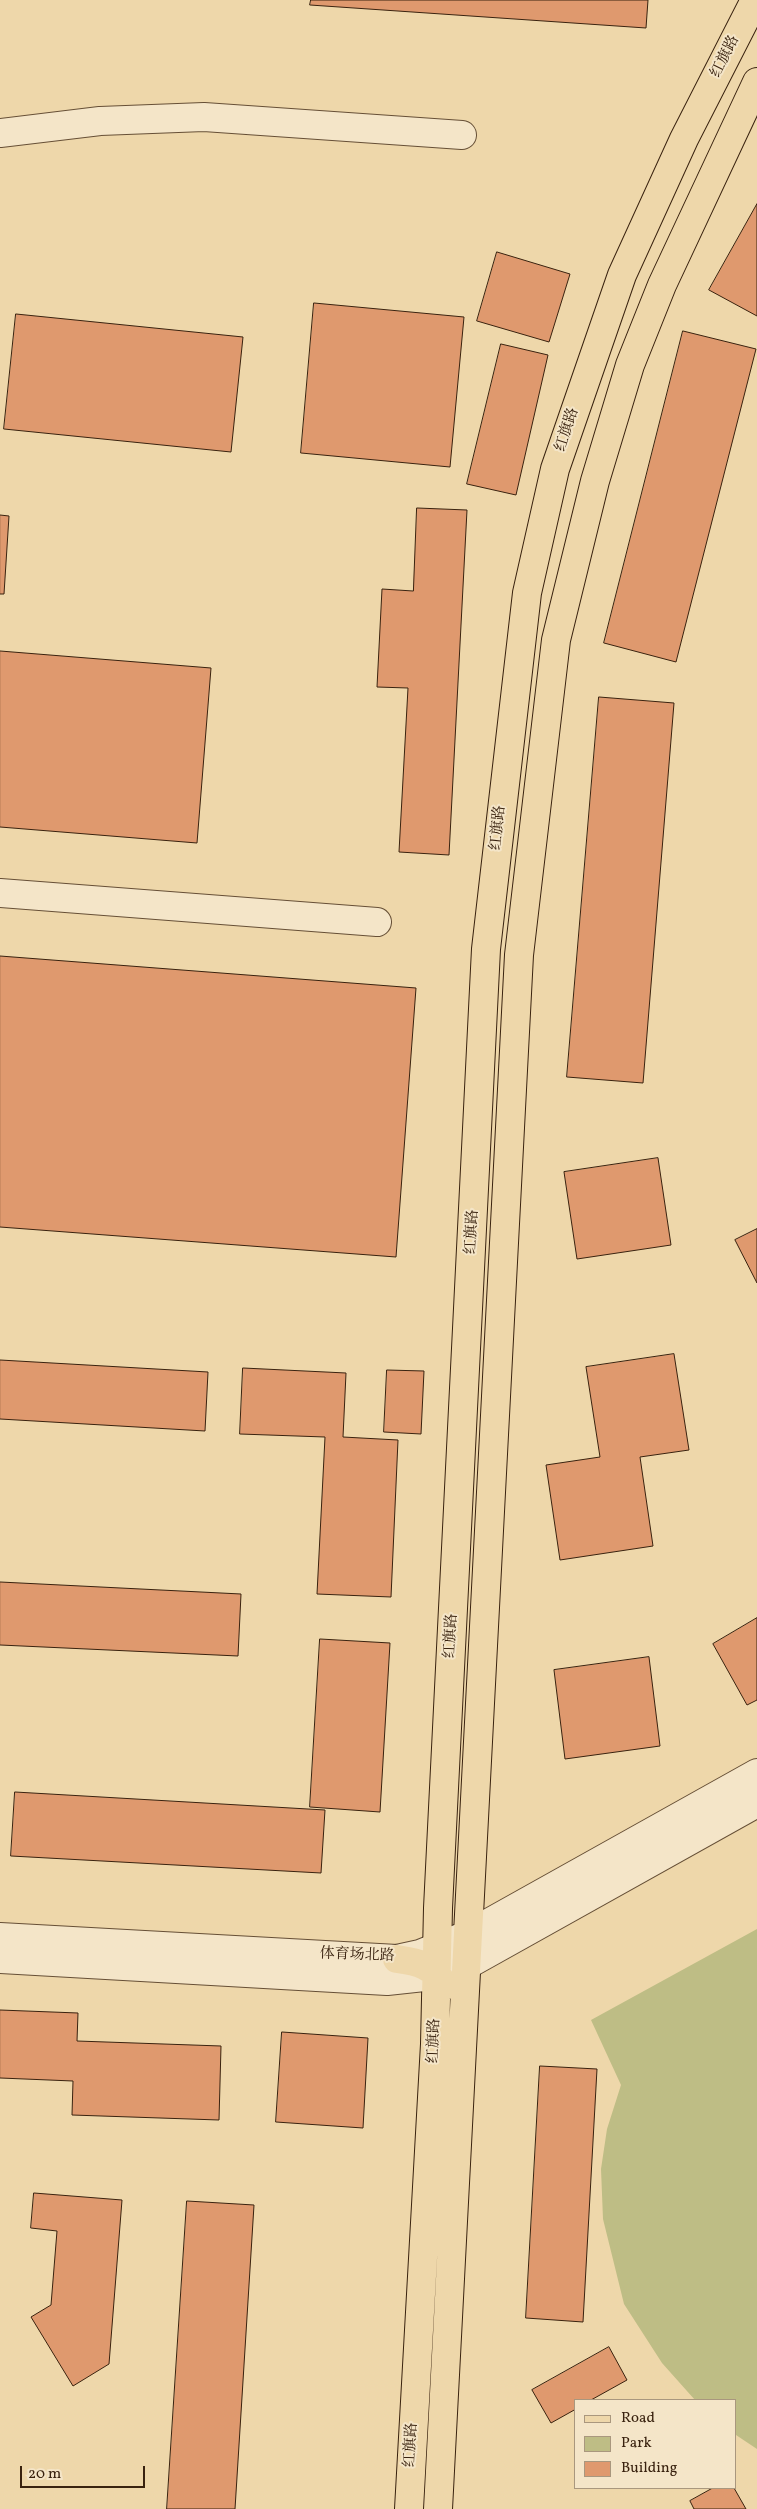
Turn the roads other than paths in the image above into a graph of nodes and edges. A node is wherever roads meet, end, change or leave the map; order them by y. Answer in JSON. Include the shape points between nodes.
{"nodes":[{"id":1,"x":755,"y":0,"type":"edge"},
{"id":2,"x":757,"y":82,"type":"edge"},
{"id":3,"x":0,"y":133,"type":"edge"},
{"id":4,"x":462,"y":134,"type":"dead end"},
{"id":5,"x":0,"y":893,"type":"edge"},
{"id":6,"x":377,"y":922,"type":"dead end"},
{"id":7,"x":757,"y":1773,"type":"edge"},
{"id":8,"x":757,"y":1803,"type":"edge"},
{"id":9,"x":438,"y":1908,"type":"junction"},
{"id":10,"x":0,"y":1937,"type":"edge"},
{"id":11,"x":447,"y":1955,"type":"junction"},
{"id":12,"x":0,"y":1959,"type":"edge"},
{"id":13,"x":392,"y":1970,"type":"junction"},
{"id":14,"x":448,"y":2047,"type":"junction"},
{"id":15,"x":409,"y":2509,"type":"edge"},
{"id":16,"x":438,"y":2509,"type":"edge"}],
"edges":[{"from":1,"to":9,"type":"main road","name":"红旗路","via":[[684,139],[622,276],[555,469],[527,593],[486,949]]},
{"from":2,"to":11,"type":"main road","name":"红旗路","via":[[662,285],[630,366],[595,480],[556,640],[519,955],[469,1908]]},
{"from":3,"to":4,"type":"street","via":[[100,121],[204,117]]},
{"from":5,"to":6,"type":"street"},
{"from":7,"to":11,"type":"street","name":"体育场北路"},
{"from":8,"to":11,"type":"street","name":"体育场北路"},
{"from":9,"to":11,"type":"main road","name":"红旗路"},
{"from":9,"to":13,"type":"main road","via":[[423,1942]]},
{"from":10,"to":13,"type":"street","name":"体育场北路"},
{"from":11,"to":13,"type":"street","name":"体育场北路","via":[[424,1977]]},
{"from":11,"to":14,"type":"main road","via":[[444,1984],[452,2009]]},
{"from":12,"to":13,"type":"street","name":"体育场北路"},
{"from":13,"to":14,"type":"street","via":[[425,2002]]},
{"from":14,"to":15,"type":"main road","name":"红旗路"},
{"from":14,"to":16,"type":"main road","name":"红旗路"}]}
